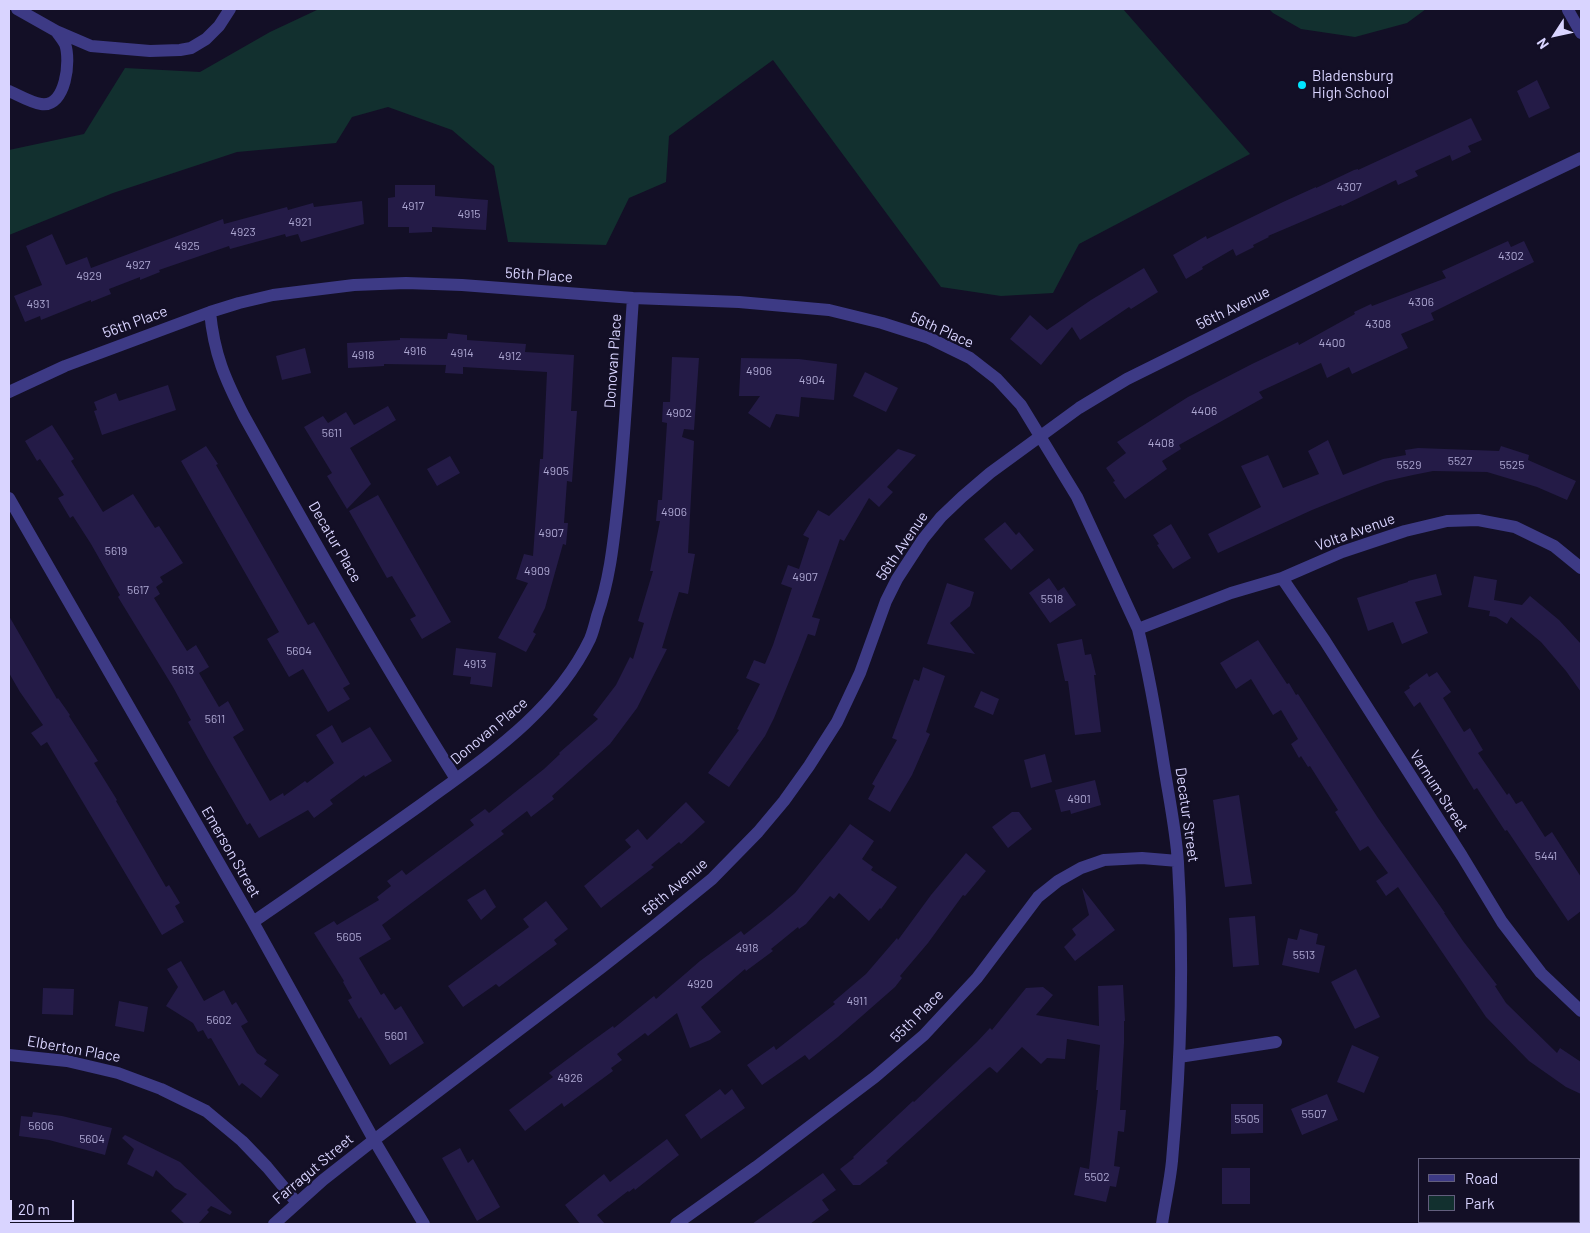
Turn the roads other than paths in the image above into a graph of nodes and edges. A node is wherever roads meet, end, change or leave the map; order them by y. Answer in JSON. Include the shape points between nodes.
{"nodes":[{"id":1,"x":17,"y":9,"type":"edge"},
{"id":2,"x":230,"y":9,"type":"edge"},
{"id":3,"x":1567,"y":9,"type":"edge"},
{"id":4,"x":56,"y":31,"type":"junction"},
{"id":5,"x":1581,"y":33,"type":"edge"},
{"id":6,"x":9,"y":91,"type":"edge"},
{"id":7,"x":1581,"y":158,"type":"edge"},
{"id":8,"x":633,"y":298,"type":"junction"},
{"id":9,"x":210,"y":312,"type":"junction"},
{"id":10,"x":9,"y":392,"type":"edge"},
{"id":11,"x":1040,"y":436,"type":"junction"},
{"id":12,"x":9,"y":498,"type":"edge"},
{"id":13,"x":1581,"y":568,"type":"edge"},
{"id":14,"x":1282,"y":578,"type":"junction"},
{"id":15,"x":1138,"y":629,"type":"junction"},
{"id":16,"x":456,"y":778,"type":"junction"},
{"id":17,"x":1178,"y":861,"type":"junction"},
{"id":18,"x":253,"y":922,"type":"junction"},
{"id":19,"x":1581,"y":1011,"type":"edge"},
{"id":20,"x":1276,"y":1042,"type":"dead end"},
{"id":21,"x":9,"y":1055,"type":"edge"},
{"id":22,"x":1179,"y":1056,"type":"junction"},
{"id":23,"x":374,"y":1140,"type":"junction"},
{"id":24,"x":296,"y":1203,"type":"junction"},
{"id":25,"x":274,"y":1224,"type":"edge"},
{"id":26,"x":424,"y":1224,"type":"edge"},
{"id":27,"x":676,"y":1224,"type":"edge"},
{"id":28,"x":1162,"y":1224,"type":"edge"}],
"edges":[{"from":1,"to":4,"type":"street"},
{"from":2,"to":4,"type":"street","via":[[206,39],[180,50],[91,46]]},
{"from":3,"to":5,"type":"street"},
{"from":4,"to":6,"type":"street","via":[[65,45],[67,61],[62,92],[54,101],[42,104]]},
{"from":7,"to":11,"type":"street","name":"56th Avenue","via":[[1127,379]]},
{"from":8,"to":9,"type":"street","name":"56th Place","via":[[406,283],[354,285],[273,295]]},
{"from":8,"to":11,"type":"street","name":"56th Place","via":[[829,310],[929,338],[970,358],[997,378],[1021,405]]},
{"from":8,"to":16,"type":"street","name":"Donovan Place","via":[[614,541],[602,602],[590,638],[545,704],[492,753]]},
{"from":9,"to":10,"type":"street","name":"56th Place","via":[[65,366]]},
{"from":9,"to":16,"type":"street","name":"Decatur Place","via":[[218,356],[244,416],[412,709]]},
{"from":11,"to":15,"type":"street","name":"Decatur Street","via":[[1077,497]]},
{"from":11,"to":23,"type":"street","name":"56th Avenue","via":[[962,497],[923,539],[886,601],[860,673],[837,722],[810,766],[758,832],[712,878],[638,939]]},
{"from":12,"to":18,"type":"street","name":"Emerson Street"},
{"from":13,"to":14,"type":"street","name":"Volta Avenue","via":[[1554,546],[1515,527],[1478,520],[1447,521],[1404,531],[1342,552]]},
{"from":14,"to":15,"type":"street","name":"Volta Avenue","via":[[1231,592]]},
{"from":14,"to":19,"type":"street","name":"Varnum Street","via":[[1502,922],[1541,973]]},
{"from":15,"to":17,"type":"street","name":"Decatur Street","via":[[1156,716]]},
{"from":16,"to":18,"type":"street","name":"Donovan Place"},
{"from":17,"to":22,"type":"street","name":"Decatur Street"},
{"from":17,"to":27,"type":"street","name":"55th Place","via":[[1142,858],[1104,860],[1058,881],[1038,897],[977,978],[924,1035],[875,1077]]},
{"from":18,"to":23,"type":"street","name":"Emerson Street"},
{"from":20,"to":22,"type":"street"},
{"from":21,"to":24,"type":"street","name":"Elberton Place","via":[[66,1061],[118,1073],[206,1111],[242,1141]]},
{"from":22,"to":28,"type":"street","name":"Decatur Street","via":[[1172,1163]]},
{"from":23,"to":24,"type":"street","name":"Farragut Street"},
{"from":23,"to":26,"type":"street","name":"Emerson Street"},
{"from":24,"to":25,"type":"street","name":"Farragut Street"}]}
